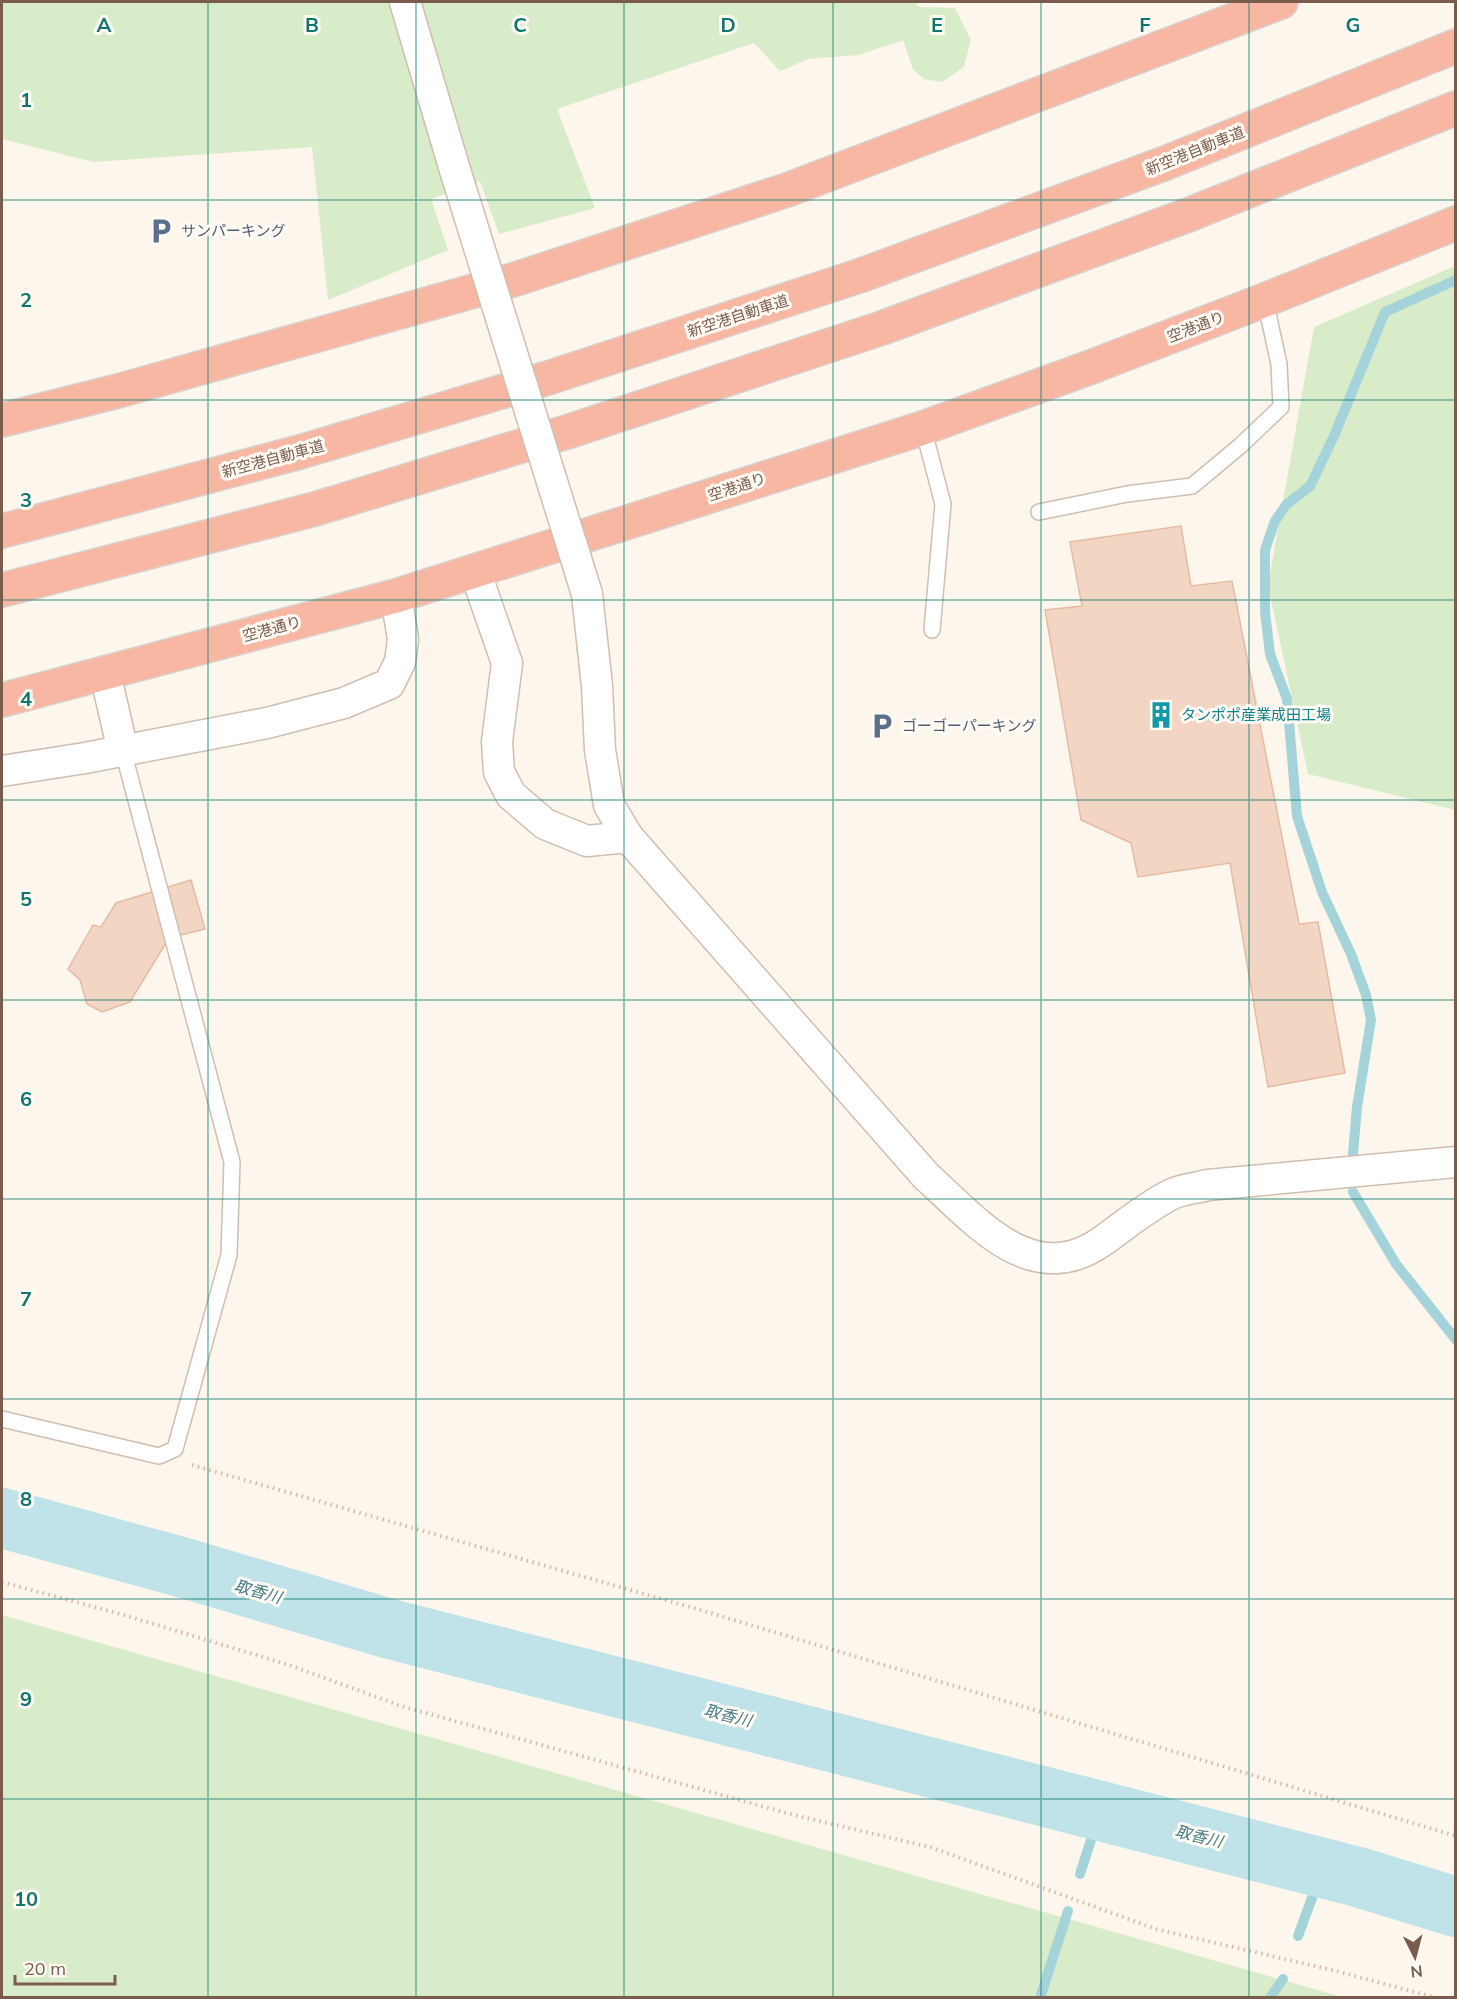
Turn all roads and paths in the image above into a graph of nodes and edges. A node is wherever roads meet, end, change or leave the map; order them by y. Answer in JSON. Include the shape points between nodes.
{"nodes":[{"id":1,"x":405,"y":2,"type":"edge"},
{"id":2,"x":1281,"y":2,"type":"edge"},
{"id":3,"x":1455,"y":46,"type":"edge"},
{"id":4,"x":1455,"y":108,"type":"edge"},
{"id":5,"x":1455,"y":223,"type":"edge"},
{"id":6,"x":1265,"y":300,"type":"junction"},
{"id":7,"x":2,"y":420,"type":"edge"},
{"id":8,"x":923,"y":428,"type":"junction"},
{"id":9,"x":1039,"y":512,"type":"dead end"},
{"id":10,"x":2,"y":531,"type":"edge"},
{"id":11,"x":475,"y":571,"type":"junction"},
{"id":12,"x":2,"y":590,"type":"edge"},
{"id":13,"x":396,"y":596,"type":"junction"},
{"id":14,"x":932,"y":630,"type":"dead end"},
{"id":15,"x":105,"y":673,"type":"junction"},
{"id":16,"x":2,"y":700,"type":"edge"},
{"id":17,"x":123,"y":751,"type":"junction"},
{"id":18,"x":2,"y":771,"type":"edge"},
{"id":19,"x":628,"y":837,"type":"junction"},
{"id":20,"x":1455,"y":1162,"type":"edge"},
{"id":21,"x":2,"y":1419,"type":"edge"},
{"id":22,"x":159,"y":1456,"type":"junction"},
{"id":23,"x":2,"y":1582,"type":"edge"},
{"id":24,"x":1455,"y":1836,"type":"edge"},
{"id":25,"x":1437,"y":1998,"type":"edge"}],
"edges":[{"from":1,"to":19,"type":"street","bridge":true,"via":[[587,594],[609,804]]},
{"from":2,"to":7,"type":"highway","via":[[722,212],[502,283]]},
{"from":3,"to":10,"type":"highway","name":"新空港自動車道","via":[[1163,164],[859,276],[551,377],[311,448]]},
{"from":4,"to":12,"type":"highway","via":[[1188,215],[871,332],[326,506]]},
{"from":5,"to":6,"type":"highway","name":"空港通り"},
{"from":6,"to":8,"type":"highway","name":"空港通り"},
{"from":6,"to":9,"type":"lane","via":[[1279,364],[1281,407],[1240,446],[1192,486],[1127,494]]},
{"from":8,"to":11,"type":"highway","name":"空港通り"},
{"from":8,"to":14,"type":"lane","via":[[943,504]]},
{"from":11,"to":13,"type":"highway","name":"空港通り"},
{"from":11,"to":19,"type":"street","via":[[507,663],[497,742],[499,772],[511,795],[545,824],[587,841]]},
{"from":13,"to":15,"type":"highway","name":"空港通り"},
{"from":13,"to":17,"type":"street","via":[[403,639],[400,662],[389,684],[344,703],[267,723]]},
{"from":15,"to":16,"type":"highway","name":"空港通り"},
{"from":15,"to":17,"type":"street"},
{"from":17,"to":18,"type":"street"},
{"from":17,"to":22,"type":"lane","via":[[232,1162],[229,1255],[175,1449]]},
{"from":19,"to":20,"type":"street","via":[[926,1176],[1013,1249],[1038,1258],[1082,1254],[1174,1193],[1208,1185]]},
{"from":21,"to":22,"type":"lane"},
{"from":22,"to":24,"type":"path","via":[[697,1609]]},
{"from":23,"to":25,"type":"path","via":[[278,1662],[401,1706],[794,1815],[930,1847],[1156,1929]]}]}
